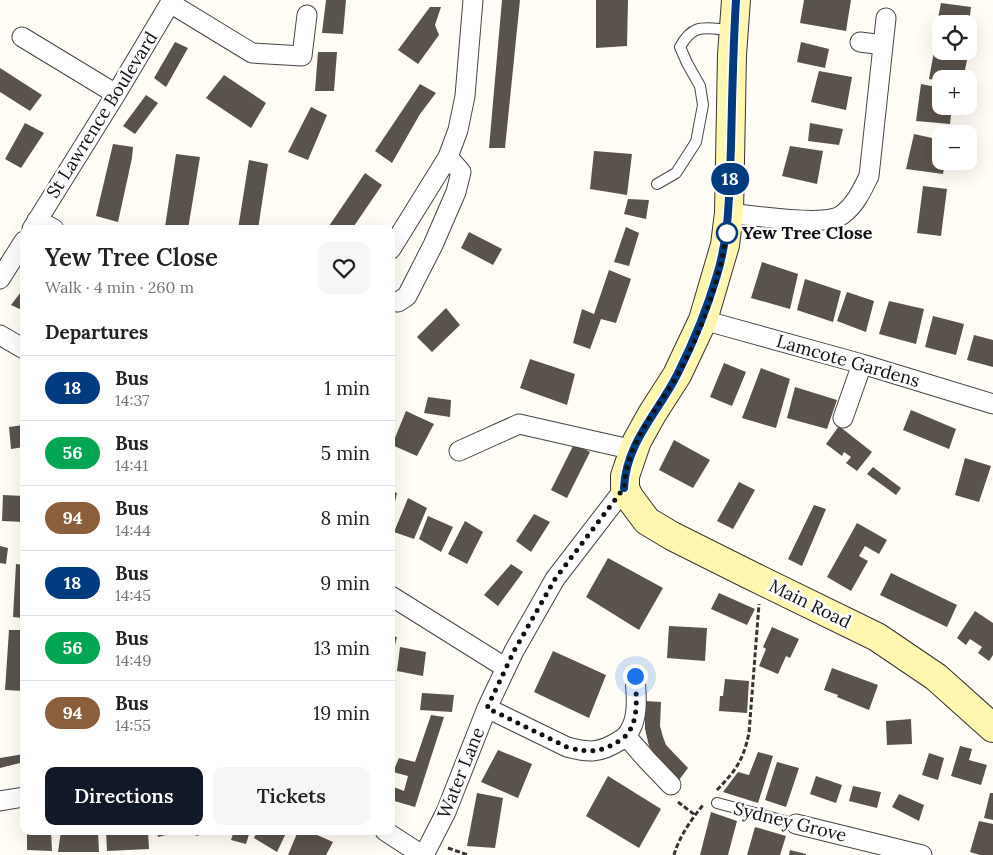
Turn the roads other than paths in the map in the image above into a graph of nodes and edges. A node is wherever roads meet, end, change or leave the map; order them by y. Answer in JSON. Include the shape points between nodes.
{"nodes":[{"id":1,"x":473,"y":0,"type":"edge"},
{"id":2,"x":736,"y":0,"type":"edge"},
{"id":3,"x":171,"y":2,"type":"edge"},
{"id":4,"x":307,"y":15,"type":"dead end"},
{"id":5,"x":886,"y":18,"type":"dead end"},
{"id":6,"x":734,"y":30,"type":"junction"},
{"id":7,"x":22,"y":37,"type":"dead end"},
{"id":8,"x":860,"y":42,"type":"dead end"},
{"id":9,"x":883,"y":45,"type":"junction"},
{"id":10,"x":116,"y":94,"type":"junction"},
{"id":11,"x":448,"y":157,"type":"junction"},
{"id":12,"x":657,"y":184,"type":"dead end"},
{"id":13,"x":729,"y":213,"type":"junction"},
{"id":14,"x":42,"y":225,"type":"edge"},
{"id":15,"x":395,"y":243,"type":"edge"},
{"id":16,"x":20,"y":248,"type":"edge"},
{"id":17,"x":0,"y":279,"type":"edge"},
{"id":18,"x":395,"y":302,"type":"edge"},
{"id":19,"x":703,"y":320,"type":"junction"},
{"id":20,"x":0,"y":335,"type":"edge"},
{"id":21,"x":20,"y":347,"type":"edge"},
{"id":22,"x":862,"y":364,"type":"junction"},
{"id":23,"x":993,"y":404,"type":"edge"},
{"id":24,"x":844,"y":418,"type":"dead end"},
{"id":25,"x":634,"y":450,"type":"junction"},
{"id":26,"x":459,"y":451,"type":"dead end"},
{"id":27,"x":624,"y":488,"type":"junction"},
{"id":28,"x":395,"y":599,"type":"edge"},
{"id":29,"x":506,"y":668,"type":"junction"},
{"id":30,"x":635,"y":676,"type":"dead end"},
{"id":31,"x":487,"y":708,"type":"junction"},
{"id":32,"x":992,"y":725,"type":"edge"},
{"id":33,"x":626,"y":736,"type":"junction"},
{"id":34,"x":671,"y":785,"type":"dead end"},
{"id":35,"x":20,"y":798,"type":"edge"},
{"id":36,"x":713,"y":799,"type":"road end"},
{"id":37,"x":0,"y":801,"type":"edge"},
{"id":38,"x":796,"y":824,"type":"joint"},
{"id":39,"x":391,"y":835,"type":"edge"},
{"id":40,"x":423,"y":855,"type":"edge"},
{"id":41,"x":922,"y":855,"type":"edge"}],
"edges":[{"from":1,"to":11,"type":"street","via":[[465,96]]},
{"from":2,"to":6,"type":"street"},
{"from":3,"to":4,"type":"street","via":[[252,53],[302,56]]},
{"from":3,"to":10,"type":"street","name":"St Lawrence Boulevard"},
{"from":5,"to":9,"type":"street"},
{"from":6,"to":12,"type":"lane","via":[[698,28],[687,35],[680,48],[700,86],[703,105],[696,142],[676,173]]},
{"from":6,"to":13,"type":"street"},
{"from":7,"to":10,"type":"street"},
{"from":8,"to":9,"type":"street"},
{"from":9,"to":13,"type":"street","via":[[869,176],[853,204],[842,216],[816,221]]},
{"from":10,"to":14,"type":"street","name":"St Lawrence Boulevard"},
{"from":11,"to":15,"type":"street"},
{"from":11,"to":18,"type":"street","via":[[461,172],[456,192],[407,296]]},
{"from":13,"to":19,"type":"street","via":[[725,245]]},
{"from":16,"to":17,"type":"street"},
{"from":19,"to":22,"type":"street","name":"Lamcote Gardens"},
{"from":19,"to":25,"type":"street","via":[[677,375]]},
{"from":20,"to":21,"type":"street"},
{"from":22,"to":23,"type":"street","name":"Lamcote Gardens"},
{"from":22,"to":24,"type":"street"},
{"from":25,"to":26,"type":"street","via":[[519,424]]},
{"from":25,"to":27,"type":"street"},
{"from":27,"to":29,"type":"street","name":"Water Lane","via":[[555,579]]},
{"from":27,"to":32,"type":"street","name":"Main Road","via":[[647,521],[877,637],[936,677]]},
{"from":28,"to":29,"type":"street"},
{"from":29,"to":31,"type":"street","name":"Water Lane"},
{"from":30,"to":33,"type":"street","via":[[635,712]]},
{"from":31,"to":33,"type":"street","via":[[580,751],[606,749]]},
{"from":31,"to":40,"type":"street","name":"Water Lane","via":[[446,812]]},
{"from":33,"to":34,"type":"street"},
{"from":35,"to":37,"type":"street"},
{"from":36,"to":38,"type":"lane","name":"Sydney Grove"},
{"from":38,"to":41,"type":"street","name":"Sydney Grove"},
{"from":39,"to":40,"type":"street"}]}
